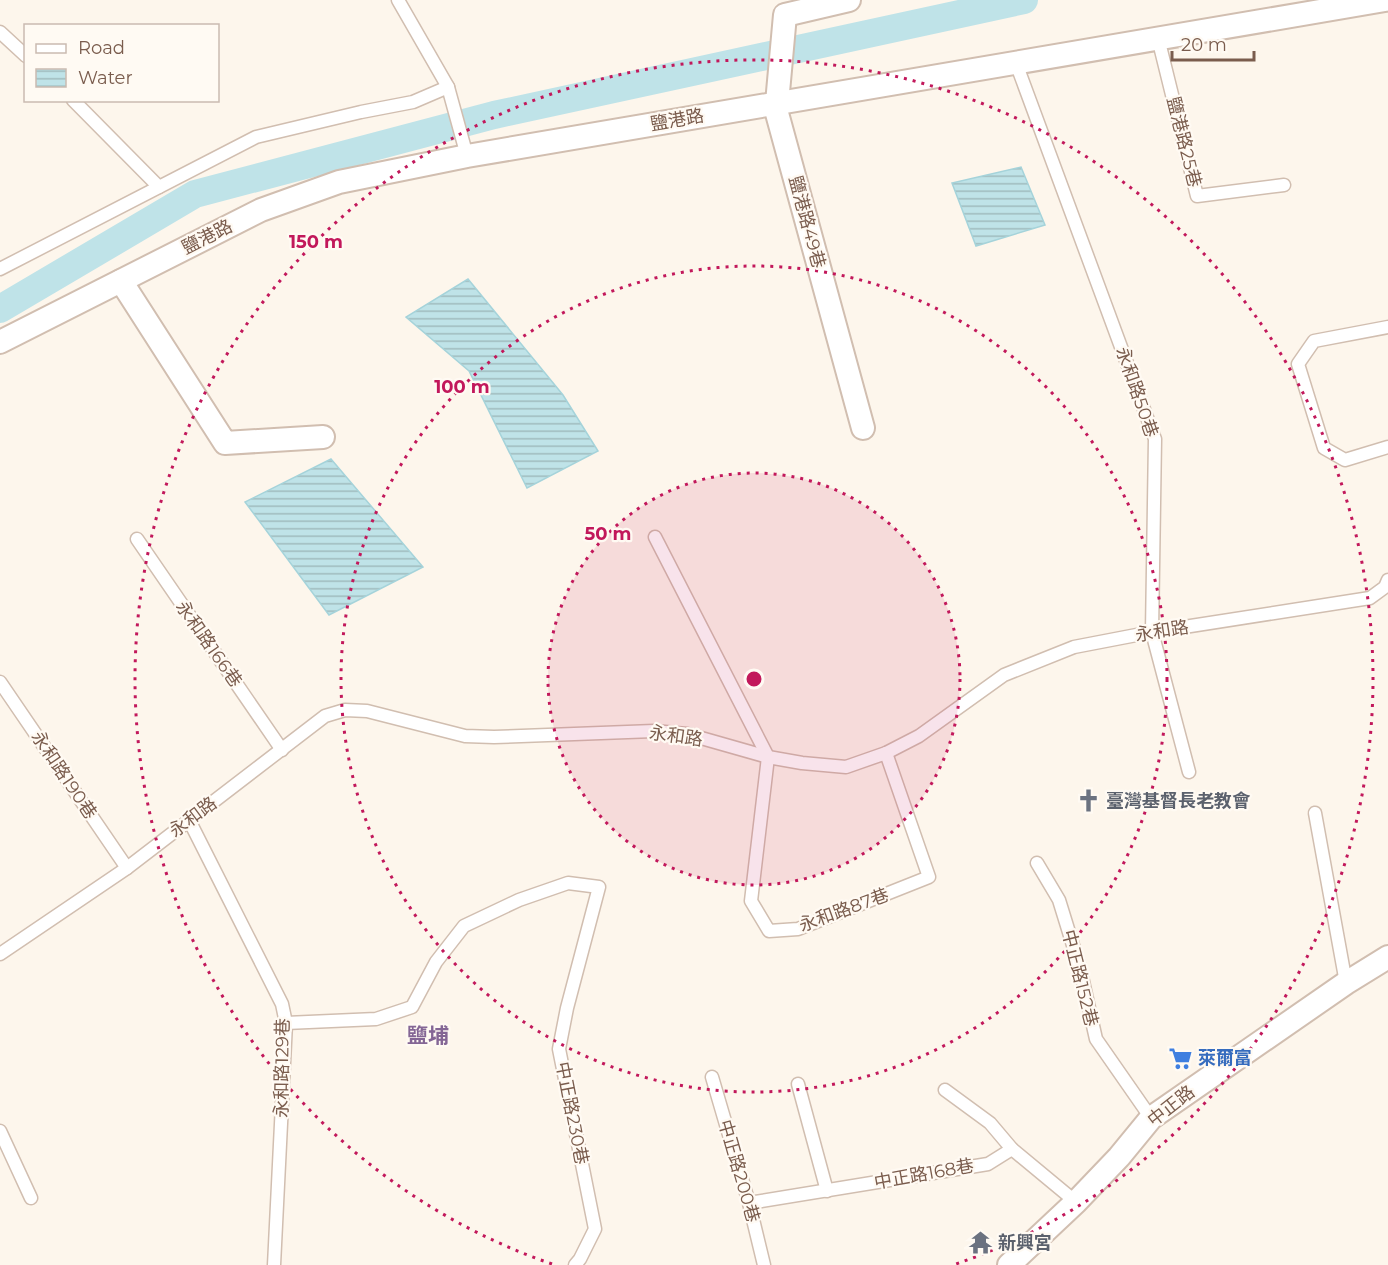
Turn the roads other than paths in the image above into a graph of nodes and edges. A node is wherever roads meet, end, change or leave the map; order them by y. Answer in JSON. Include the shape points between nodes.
{"nodes":[{"id":1,"x":398,"y":0,"type":"edge"},
{"id":2,"x":849,"y":0,"type":"edge"},
{"id":3,"x":1385,"y":0,"type":"edge"},
{"id":4,"x":0,"y":32,"type":"edge"},
{"id":5,"x":1158,"y":38,"type":"junction"},
{"id":6,"x":24,"y":54,"type":"edge"},
{"id":7,"x":1016,"y":63,"type":"junction"},
{"id":8,"x":448,"y":87,"type":"junction"},
{"id":9,"x":76,"y":102,"type":"edge"},
{"id":10,"x":777,"y":103,"type":"junction"},
{"id":11,"x":468,"y":156,"type":"junction"},
{"id":12,"x":1284,"y":185,"type":"dead end"},
{"id":13,"x":159,"y":187,"type":"junction"},
{"id":14,"x":0,"y":269,"type":"edge"},
{"id":15,"x":121,"y":281,"type":"junction"},
{"id":16,"x":1388,"y":327,"type":"edge"},
{"id":17,"x":0,"y":342,"type":"edge"},
{"id":18,"x":863,"y":428,"type":"dead end"},
{"id":19,"x":322,"y":437,"type":"dead end"},
{"id":20,"x":1388,"y":447,"type":"edge"},
{"id":21,"x":655,"y":537,"type":"dead end"},
{"id":22,"x":137,"y":539,"type":"dead end"},
{"id":23,"x":1388,"y":580,"type":"edge"},
{"id":24,"x":1152,"y":632,"type":"junction"},
{"id":25,"x":0,"y":681,"type":"edge"},
{"id":26,"x":282,"y":750,"type":"junction"},
{"id":27,"x":886,"y":753,"type":"junction"},
{"id":28,"x":768,"y":758,"type":"junction"},
{"id":29,"x":1189,"y":772,"type":"dead end"},
{"id":30,"x":1315,"y":813,"type":"dead end"},
{"id":31,"x":189,"y":820,"type":"junction"},
{"id":32,"x":1037,"y":863,"type":"dead end"},
{"id":33,"x":127,"y":868,"type":"junction"},
{"id":34,"x":0,"y":954,"type":"edge"},
{"id":35,"x":1388,"y":957,"type":"edge"},
{"id":36,"x":1346,"y":983,"type":"junction"},
{"id":37,"x":286,"y":1023,"type":"junction"},
{"id":38,"x":712,"y":1077,"type":"dead end"},
{"id":39,"x":798,"y":1084,"type":"dead end"},
{"id":40,"x":945,"y":1090,"type":"dead end"},
{"id":41,"x":1152,"y":1118,"type":"junction"},
{"id":42,"x":0,"y":1131,"type":"edge"},
{"id":43,"x":1012,"y":1149,"type":"junction"},
{"id":44,"x":827,"y":1191,"type":"junction"},
{"id":45,"x":31,"y":1198,"type":"dead end"},
{"id":46,"x":1076,"y":1202,"type":"junction"},
{"id":47,"x":749,"y":1203,"type":"junction"},
{"id":48,"x":274,"y":1265,"type":"edge"},
{"id":49,"x":575,"y":1265,"type":"edge"},
{"id":50,"x":764,"y":1265,"type":"edge"},
{"id":51,"x":1009,"y":1265,"type":"edge"}],
"edges":[{"from":1,"to":8,"type":"lane"},
{"from":2,"to":10,"type":"street","name":"鹽港路49巷","via":[[785,15]]},
{"from":3,"to":5,"type":"street","name":"鹽港路"},
{"from":4,"to":6,"type":"lane"},
{"from":5,"to":7,"type":"street","name":"鹽港路"},
{"from":5,"to":12,"type":"lane","name":"鹽港路25巷","via":[[1197,196]]},
{"from":7,"to":10,"type":"street","name":"鹽港路"},
{"from":7,"to":24,"type":"lane","name":"永和路50巷","via":[[1155,439]]},
{"from":8,"to":11,"type":"lane"},
{"from":8,"to":13,"type":"lane","via":[[414,102],[256,137]]},
{"from":9,"to":13,"type":"lane"},
{"from":10,"to":11,"type":"street","name":"鹽港路"},
{"from":10,"to":18,"type":"street","name":"鹽港路49巷"},
{"from":11,"to":15,"type":"street","name":"鹽港路","via":[[339,182],[261,210]]},
{"from":13,"to":14,"type":"lane"},
{"from":15,"to":17,"type":"street","name":"鹽港路"},
{"from":15,"to":19,"type":"street","via":[[225,443]]},
{"from":16,"to":20,"type":"lane","via":[[1314,341],[1298,364],[1324,448],[1345,460]]},
{"from":21,"to":28,"type":"lane"},
{"from":22,"to":26,"type":"lane","name":"永和路166巷"},
{"from":23,"to":24,"type":"lane","name":"永和路","via":[[1370,598]]},
{"from":24,"to":27,"type":"lane","name":"永和路","via":[[1074,647],[1004,675],[920,736]]},
{"from":24,"to":29,"type":"lane","name":"永和路50巷"},
{"from":25,"to":33,"type":"lane","name":"永和路190巷"},
{"from":26,"to":28,"type":"lane","name":"永和路","via":[[326,716],[345,710],[367,711],[465,736],[654,731],[687,734]]},
{"from":26,"to":31,"type":"lane","name":"永和路"},
{"from":27,"to":28,"type":"lane","name":"永和路","via":[[846,767]]},
{"from":27,"to":28,"type":"lane","name":"永和路87巷","via":[[929,877],[798,928],[769,931],[751,902]]},
{"from":30,"to":36,"type":"lane"},
{"from":31,"to":33,"type":"lane","name":"永和路"},
{"from":31,"to":37,"type":"lane","name":"永和路129巷","via":[[282,1004]]},
{"from":32,"to":41,"type":"lane","name":"中正路152巷","via":[[1059,900],[1096,1039]]},
{"from":33,"to":34,"type":"lane","name":"永和路"},
{"from":35,"to":36,"type":"street","name":"中正路"},
{"from":36,"to":41,"type":"street","name":"中正路"},
{"from":37,"to":48,"type":"lane","name":"永和路129巷"},
{"from":37,"to":49,"type":"lane","name":"中正路230巷","via":[[376,1019],[412,1007],[436,962],[464,926],[519,900],[568,883],[599,887],[559,1049],[595,1229]]},
{"from":38,"to":47,"type":"lane","name":"中正路200巷"},
{"from":39,"to":44,"type":"lane"},
{"from":40,"to":43,"type":"lane","via":[[990,1123]]},
{"from":41,"to":46,"type":"street","name":"中正路"},
{"from":42,"to":45,"type":"lane"},
{"from":43,"to":44,"type":"lane","name":"中正路168巷","via":[[988,1164]]},
{"from":43,"to":46,"type":"lane"},
{"from":44,"to":47,"type":"lane","name":"中正路168巷"},
{"from":46,"to":51,"type":"street","name":"中正路"},
{"from":47,"to":50,"type":"lane","name":"中正路200巷"}]}
